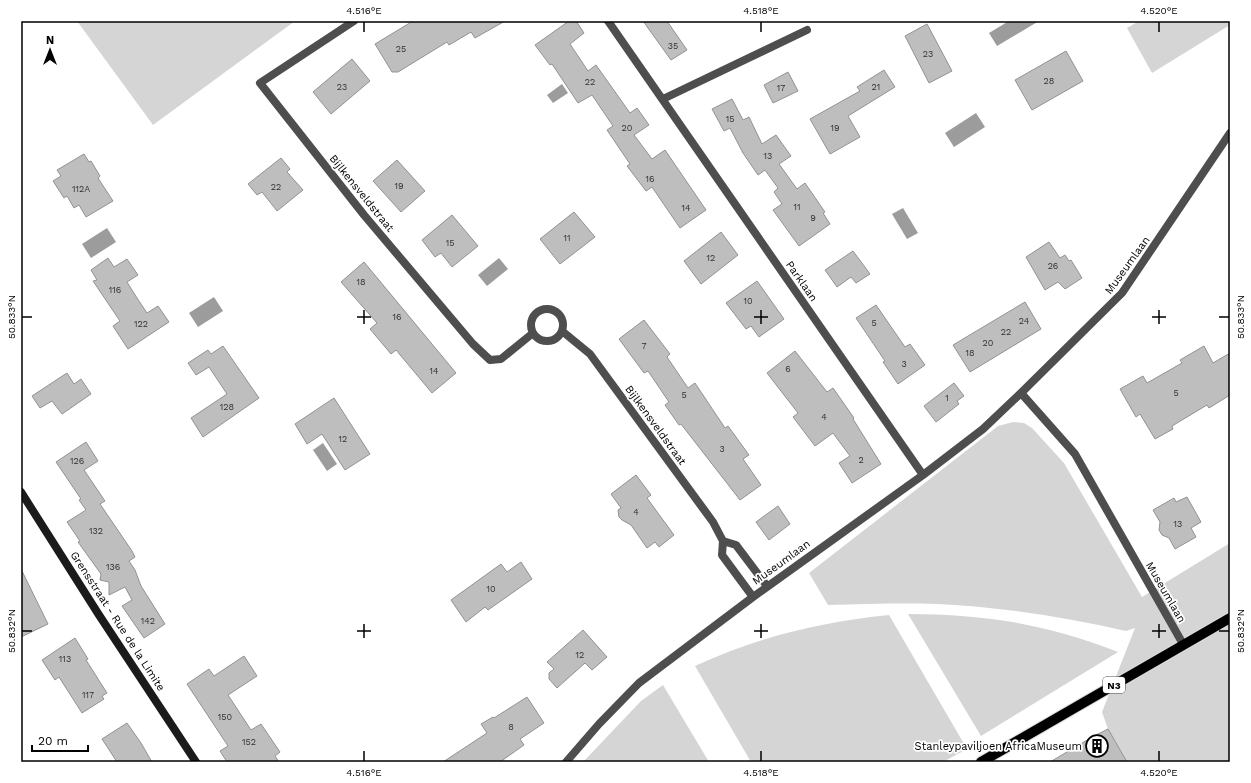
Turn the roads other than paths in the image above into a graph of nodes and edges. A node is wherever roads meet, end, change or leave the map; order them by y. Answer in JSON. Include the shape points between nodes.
{"nodes":[{"id":1,"x":354,"y":21,"type":"edge"},
{"id":2,"x":608,"y":21,"type":"edge"},
{"id":3,"x":807,"y":30,"type":"dead end"},
{"id":4,"x":662,"y":99,"type":"junction"},
{"id":5,"x":1230,"y":133,"type":"edge"},
{"id":6,"x":562,"y":331,"type":"junction"},
{"id":7,"x":533,"y":334,"type":"junction"},
{"id":8,"x":1021,"y":393,"type":"junction"},
{"id":9,"x":923,"y":475,"type":"junction"},
{"id":10,"x":21,"y":492,"type":"edge"},
{"id":11,"x":723,"y":540,"type":"junction"},
{"id":12,"x":767,"y":586,"type":"junction"},
{"id":13,"x":752,"y":597,"type":"junction"},
{"id":14,"x":1230,"y":618,"type":"edge"},
{"id":15,"x":1183,"y":644,"type":"junction"},
{"id":16,"x":196,"y":762,"type":"edge"},
{"id":17,"x":566,"y":762,"type":"edge"},
{"id":18,"x":981,"y":762,"type":"edge"}],
"edges":[{"from":1,"to":7,"type":"street","name":"Bijlkensveldstraat","via":[[260,83],[364,215],[473,344],[490,360],[501,359]]},
{"from":2,"to":4,"type":"street","name":"Parklaan"},
{"from":3,"to":4,"type":"street"},
{"from":4,"to":9,"type":"street","name":"Parklaan"},
{"from":5,"to":8,"type":"street","name":"Museumlaan","via":[[1122,293]]},
{"from":6,"to":7,"type":"street","via":[[559,336],[548,341]]},
{"from":6,"to":7,"type":"street","via":[[562,319],[549,308],[533,316]]},
{"from":6,"to":11,"type":"street","name":"Bijlkensveldstraat","via":[[590,354],[713,522]]},
{"from":8,"to":9,"type":"street","name":"Museumlaan","via":[[983,429]]},
{"from":8,"to":15,"type":"street","name":"Museumlaan","via":[[1075,454]]},
{"from":9,"to":12,"type":"street","name":"Museumlaan"},
{"from":10,"to":16,"type":"street","name":"Grensstraat - Rue de la Limite"},
{"from":11,"to":12,"type":"street","via":[[736,545]]},
{"from":11,"to":13,"type":"street","name":"Bijlkensveldstraat","via":[[722,555]]},
{"from":12,"to":13,"type":"street","name":"Museumlaan"},
{"from":13,"to":17,"type":"street","name":"Museumlaan","via":[[639,683]]},
{"from":14,"to":15,"type":"main road","number":"N3"},
{"from":15,"to":18,"type":"main road","number":"N3"}]}
